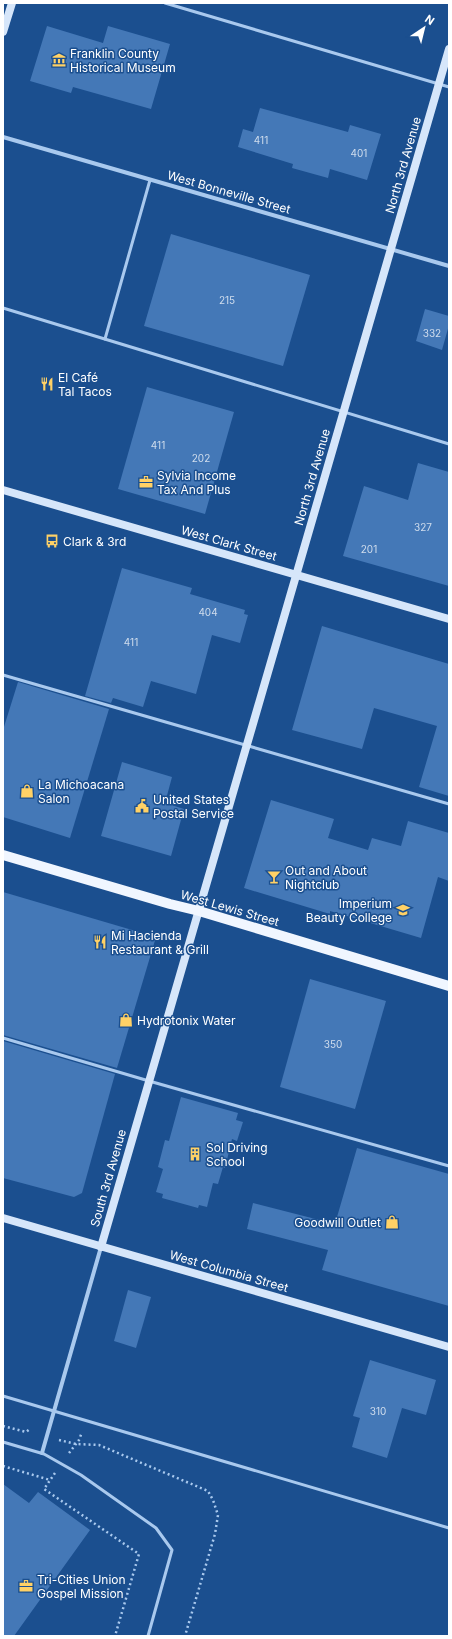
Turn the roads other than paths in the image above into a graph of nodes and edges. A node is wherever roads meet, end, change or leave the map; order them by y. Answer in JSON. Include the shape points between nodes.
{"nodes":[{"id":1,"x":12,"y":3,"type":"edge"},
{"id":2,"x":165,"y":3,"type":"edge"},
{"id":3,"x":3,"y":32,"type":"edge"},
{"id":4,"x":449,"y":49,"type":"edge"},
{"id":5,"x":439,"y":84,"type":"junction"},
{"id":6,"x":449,"y":87,"type":"edge"},
{"id":7,"x":3,"y":137,"type":"edge"},
{"id":8,"x":150,"y":180,"type":"junction"},
{"id":9,"x":391,"y":249,"type":"junction"},
{"id":10,"x":449,"y":266,"type":"edge"},
{"id":11,"x":3,"y":308,"type":"edge"},
{"id":12,"x":105,"y":339,"type":"junction"},
{"id":13,"x":343,"y":412,"type":"junction"},
{"id":14,"x":449,"y":444,"type":"edge"},
{"id":15,"x":3,"y":490,"type":"edge"},
{"id":16,"x":296,"y":574,"type":"junction"},
{"id":17,"x":449,"y":619,"type":"edge"},
{"id":18,"x":3,"y":675,"type":"edge"},
{"id":19,"x":247,"y":746,"type":"junction"},
{"id":20,"x":449,"y":804,"type":"edge"},
{"id":21,"x":3,"y":855,"type":"edge"},
{"id":22,"x":199,"y":911,"type":"junction"},
{"id":23,"x":449,"y":986,"type":"edge"},
{"id":24,"x":3,"y":1038,"type":"edge"},
{"id":25,"x":149,"y":1081,"type":"junction"},
{"id":26,"x":449,"y":1166,"type":"edge"},
{"id":27,"x":3,"y":1218,"type":"edge"},
{"id":28,"x":101,"y":1247,"type":"junction"},
{"id":29,"x":449,"y":1346,"type":"edge"},
{"id":30,"x":3,"y":1396,"type":"edge"},
{"id":31,"x":54,"y":1411,"type":"junction"},
{"id":32,"x":3,"y":1442,"type":"edge"},
{"id":33,"x":42,"y":1453,"type":"junction"},
{"id":34,"x":449,"y":1528,"type":"edge"},
{"id":35,"x":148,"y":1636,"type":"edge"}],
"edges":[{"from":1,"to":3,"type":"street"},
{"from":2,"to":5,"type":"lane"},
{"from":4,"to":5,"type":"street","name":"North 3rd Avenue"},
{"from":5,"to":6,"type":"lane"},
{"from":5,"to":9,"type":"street","name":"North 3rd Avenue"},
{"from":7,"to":8,"type":"street","name":"West Bonneville Street"},
{"from":8,"to":9,"type":"street","name":"West Bonneville Street"},
{"from":8,"to":12,"type":"lane"},
{"from":9,"to":10,"type":"street","name":"West Bonneville Street"},
{"from":9,"to":13,"type":"street","name":"North 3rd Avenue"},
{"from":11,"to":12,"type":"lane"},
{"from":12,"to":13,"type":"lane"},
{"from":13,"to":14,"type":"lane"},
{"from":13,"to":16,"type":"street","name":"North 3rd Avenue"},
{"from":15,"to":16,"type":"street","name":"West Clark Street"},
{"from":16,"to":17,"type":"street","name":"West Clark Street"},
{"from":16,"to":19,"type":"street","name":"North 3rd Avenue"},
{"from":18,"to":19,"type":"lane"},
{"from":19,"to":20,"type":"lane"},
{"from":19,"to":22,"type":"street","name":"North 3rd Avenue"},
{"from":21,"to":22,"type":"main road","name":"West Lewis Street"},
{"from":22,"to":23,"type":"main road","name":"West Lewis Street"},
{"from":22,"to":25,"type":"street","name":"South 3rd Avenue"},
{"from":24,"to":25,"type":"lane"},
{"from":25,"to":26,"type":"lane"},
{"from":25,"to":28,"type":"street","name":"South 3rd Avenue"},
{"from":27,"to":28,"type":"street","name":"West Columbia Street"},
{"from":28,"to":29,"type":"street","name":"West Columbia Street"},
{"from":28,"to":31,"type":"street","name":"South 3rd Avenue"},
{"from":30,"to":31,"type":"lane"},
{"from":31,"to":33,"type":"street","name":"South 3rd Avenue"},
{"from":31,"to":34,"type":"lane"},
{"from":32,"to":33,"type":"lane"},
{"from":33,"to":35,"type":"lane","via":[[81,1475],[156,1528],[172,1550]]}]}
